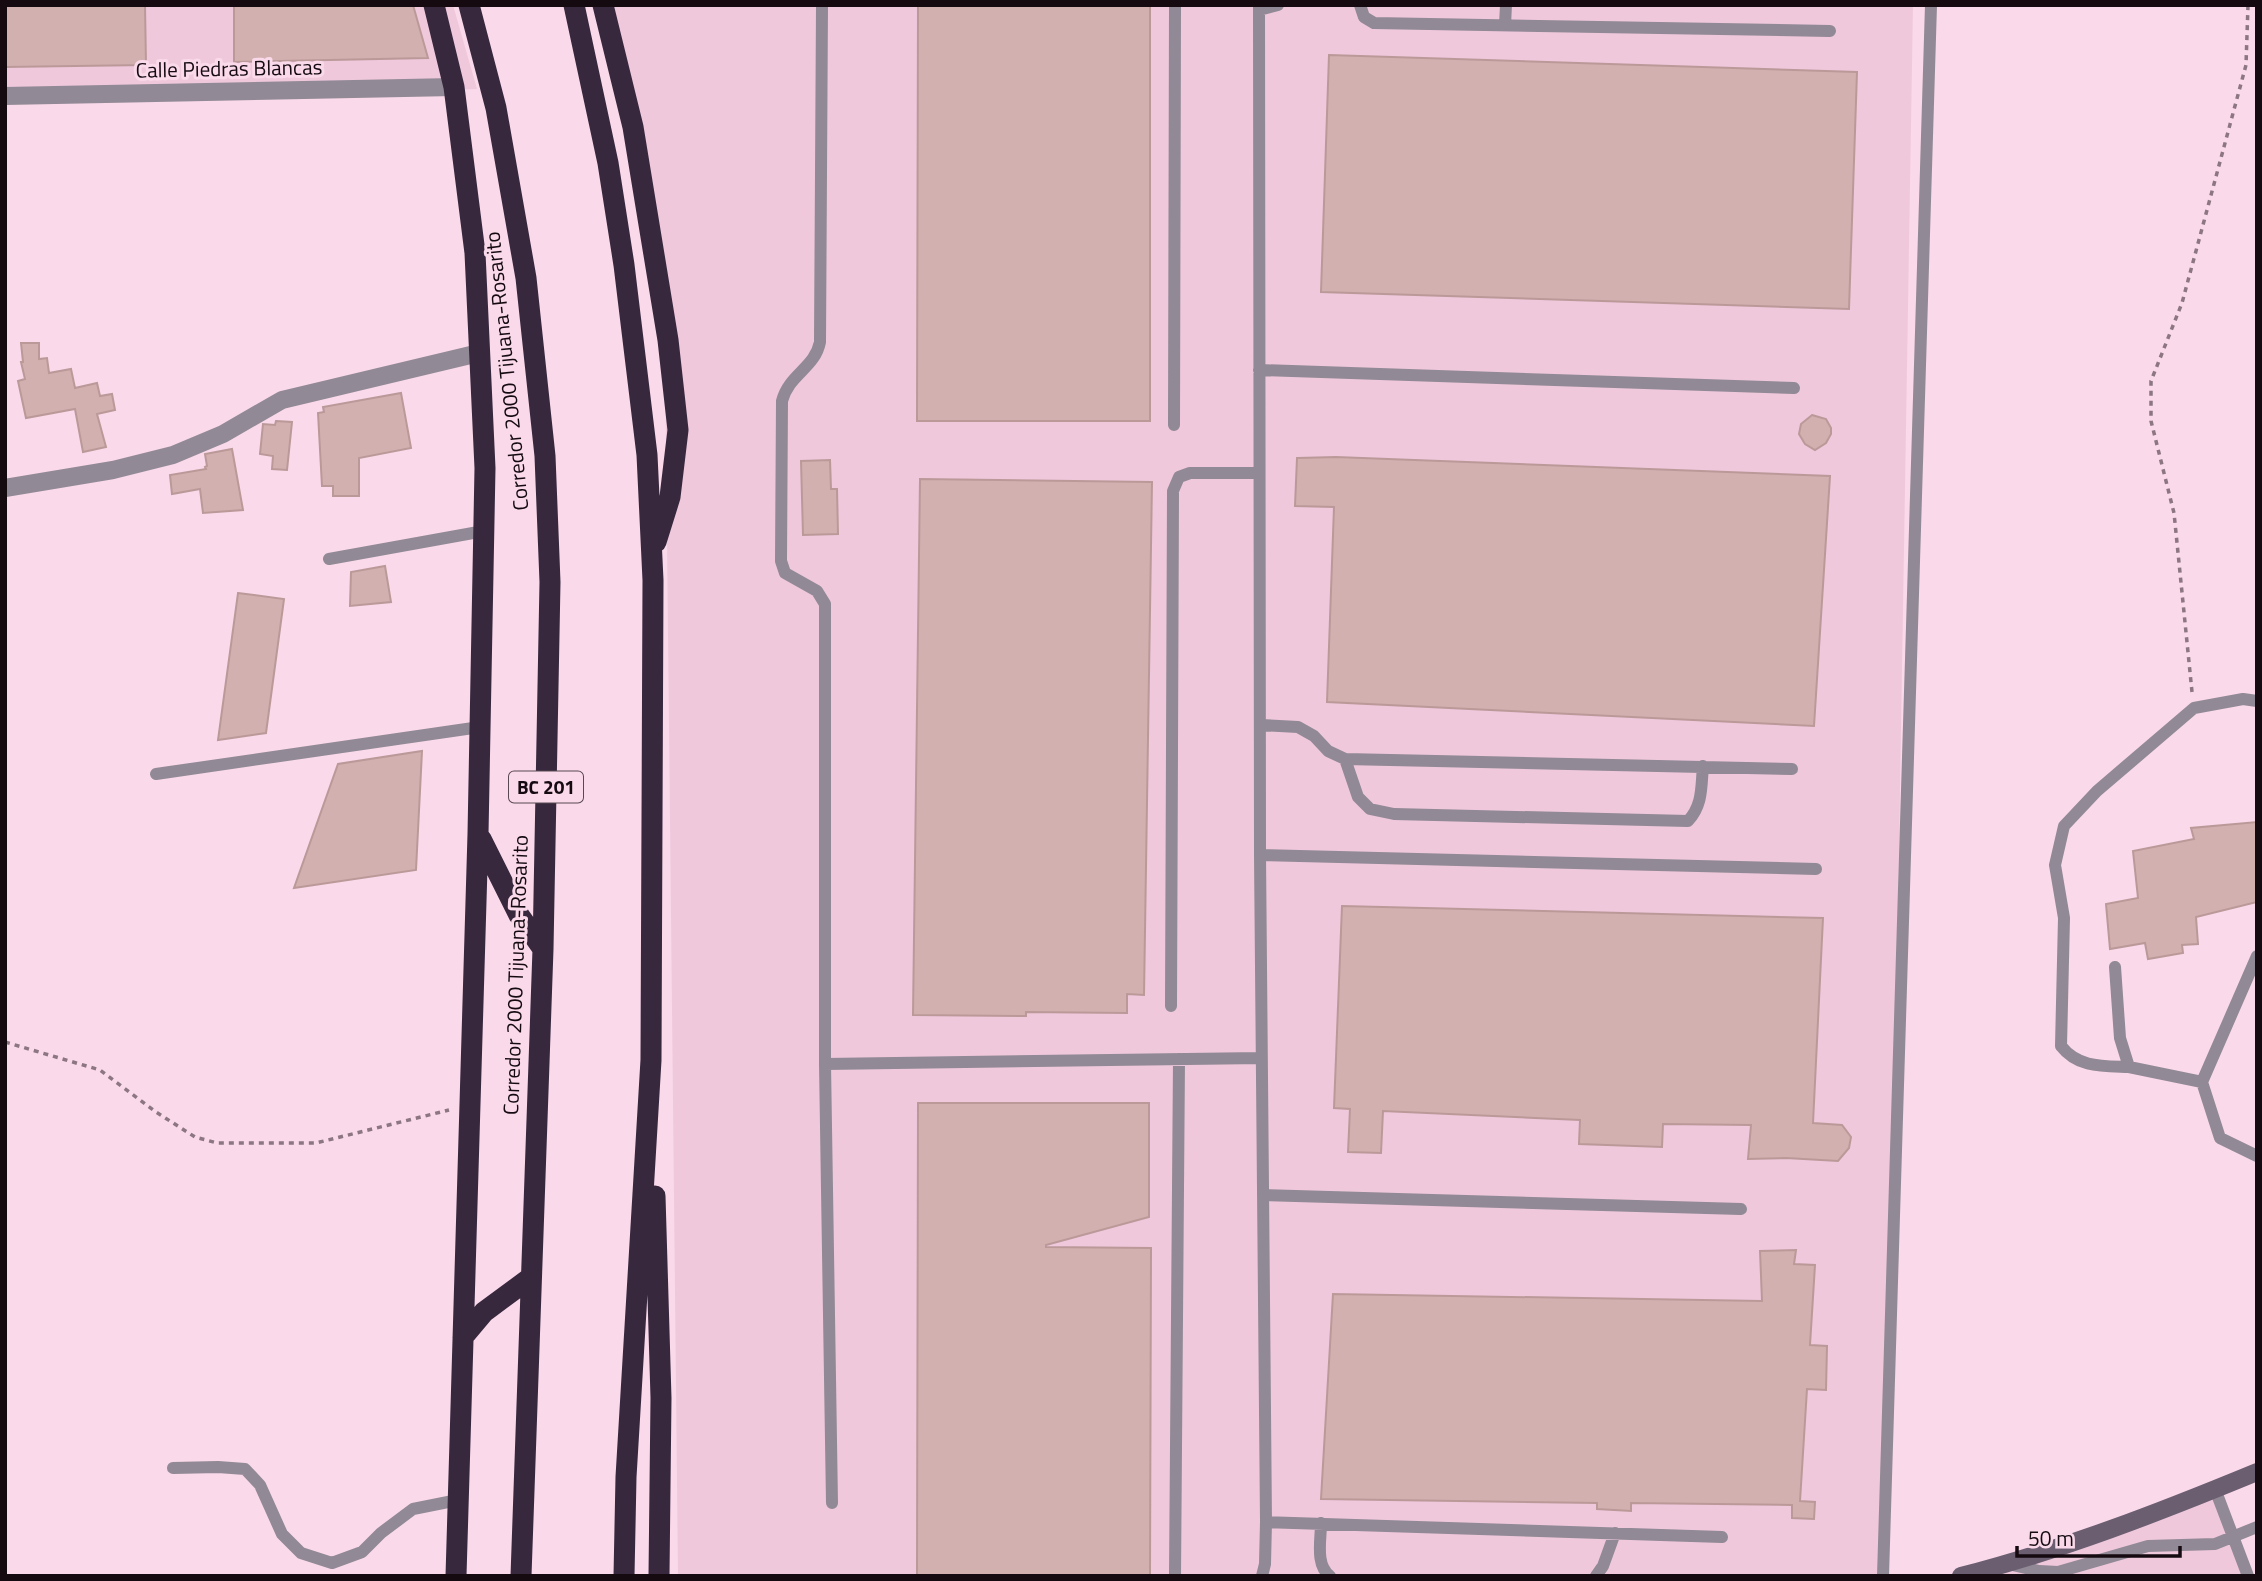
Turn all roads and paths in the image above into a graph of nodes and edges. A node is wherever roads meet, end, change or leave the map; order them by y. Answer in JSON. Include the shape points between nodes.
{"nodes":[{"id":1,"x":434,"y":5,"type":"edge"},
{"id":2,"x":469,"y":5,"type":"edge"},
{"id":3,"x":574,"y":5,"type":"edge"},
{"id":4,"x":603,"y":5,"type":"edge"},
{"id":5,"x":822,"y":5,"type":"edge"},
{"id":6,"x":1175,"y":5,"type":"edge"},
{"id":7,"x":1278,"y":5,"type":"edge"},
{"id":8,"x":1360,"y":5,"type":"edge"},
{"id":9,"x":1506,"y":5,"type":"edge"},
{"id":10,"x":1931,"y":5,"type":"edge"},
{"id":11,"x":2248,"y":5,"type":"edge"},
{"id":12,"x":1259,"y":7,"type":"edge"},
{"id":13,"x":1505,"y":26,"type":"junction"},
{"id":14,"x":1830,"y":32,"type":"dead end"},
{"id":15,"x":454,"y":87,"type":"junction"},
{"id":16,"x":5,"y":96,"type":"edge"},
{"id":17,"x":479,"y":354,"type":"junction"},
{"id":18,"x":1259,"y":370,"type":"junction"},
{"id":19,"x":1794,"y":388,"type":"dead end"},
{"id":20,"x":1174,"y":425,"type":"dead end"},
{"id":21,"x":1259,"y":473,"type":"junction"},
{"id":22,"x":5,"y":488,"type":"edge"},
{"id":23,"x":484,"y":531,"type":"junction"},
{"id":24,"x":652,"y":557,"type":"junction"},
{"id":25,"x":329,"y":559,"type":"dead end"},
{"id":26,"x":2257,"y":701,"type":"edge"},
{"id":27,"x":2194,"y":708,"type":"junction"},
{"id":28,"x":1260,"y":725,"type":"junction"},
{"id":29,"x":480,"y":727,"type":"junction"},
{"id":30,"x":1345,"y":760,"type":"junction"},
{"id":31,"x":1703,"y":766,"type":"junction"},
{"id":32,"x":1792,"y":769,"type":"dead end"},
{"id":33,"x":156,"y":774,"type":"dead end"},
{"id":34,"x":478,"y":834,"type":"junction"},
{"id":35,"x":1260,"y":855,"type":"junction"},
{"id":36,"x":1816,"y":869,"type":"dead end"},
{"id":37,"x":543,"y":948,"type":"junction"},
{"id":38,"x":2257,"y":956,"type":"edge"},
{"id":39,"x":2115,"y":967,"type":"dead end"},
{"id":40,"x":1171,"y":1006,"type":"dead end"},
{"id":41,"x":5,"y":1042,"type":"edge"},
{"id":42,"x":1261,"y":1058,"type":"junction"},
{"id":43,"x":1179,"y":1059,"type":"junction"},
{"id":44,"x":650,"y":1060,"type":"junction"},
{"id":45,"x":825,"y":1064,"type":"junction"},
{"id":46,"x":2129,"y":1067,"type":"junction"},
{"id":47,"x":2202,"y":1082,"type":"junction"},
{"id":48,"x":470,"y":1104,"type":"junction"},
{"id":49,"x":2257,"y":1156,"type":"edge"},
{"id":50,"x":1263,"y":1195,"type":"junction"},
{"id":51,"x":1741,"y":1209,"type":"dead end"},
{"id":52,"x":530,"y":1278,"type":"junction"},
{"id":53,"x":463,"y":1337,"type":"junction"},
{"id":54,"x":173,"y":1468,"type":"dead end"},
{"id":55,"x":2257,"y":1472,"type":"edge"},
{"id":56,"x":2215,"y":1489,"type":"junction"},
{"id":57,"x":458,"y":1500,"type":"junction"},
{"id":58,"x":832,"y":1503,"type":"dead end"},
{"id":59,"x":1266,"y":1521,"type":"junction"},
{"id":60,"x":1321,"y":1523,"type":"junction"},
{"id":61,"x":2257,"y":1527,"type":"edge"},
{"id":62,"x":1615,"y":1533,"type":"junction"},
{"id":63,"x":1722,"y":1537,"type":"dead end"},
{"id":64,"x":2234,"y":1537,"type":"junction"},
{"id":65,"x":2008,"y":1564,"type":"junction"},
{"id":66,"x":1266,"y":1572,"type":"edge"},
{"id":67,"x":457,"y":1576,"type":"edge"},
{"id":68,"x":520,"y":1576,"type":"edge"},
{"id":69,"x":624,"y":1576,"type":"edge"},
{"id":70,"x":659,"y":1576,"type":"edge"},
{"id":71,"x":1175,"y":1576,"type":"edge"},
{"id":72,"x":1330,"y":1576,"type":"edge"},
{"id":73,"x":1596,"y":1576,"type":"edge"},
{"id":74,"x":1883,"y":1576,"type":"edge"},
{"id":75,"x":1961,"y":1576,"type":"edge"},
{"id":76,"x":2248,"y":1576,"type":"edge"}],
"edges":[{"from":1,"to":15,"type":"highway"},
{"from":2,"to":37,"type":"highway","name":"Corredor 2000 Tijuana-Rosarito","number":"BC 201","via":[[496,107],[526,278],[545,456],[550,582]]},
{"from":3,"to":24,"type":"highway","via":[[608,163],[624,265],[646,455]]},
{"from":4,"to":24,"type":"highway","via":[[633,127],[678,430],[670,496]]},
{"from":5,"to":45,"type":"lane","via":[[820,342],[816,357],[789,382],[782,401],[781,561],[785,573],[817,591],[825,604]]},
{"from":6,"to":20,"type":"lane"},
{"from":7,"to":12,"type":"lane"},
{"from":8,"to":13,"type":"lane","via":[[1364,17],[1374,23]]},
{"from":9,"to":13,"type":"lane"},
{"from":10,"to":74,"type":"lane"},
{"from":11,"to":27,"type":"path","via":[[2246,65],[2182,303],[2151,381],[2151,421],[2174,513]]},
{"from":12,"to":18,"type":"lane"},
{"from":13,"to":14,"type":"lane"},
{"from":15,"to":16,"type":"street","name":"Calle Piedras Blancas"},
{"from":15,"to":17,"type":"highway","via":[[475,253]]},
{"from":17,"to":22,"type":"street","via":[[282,400],[173,455]]},
{"from":17,"to":23,"type":"highway"},
{"from":18,"to":19,"type":"lane"},
{"from":18,"to":21,"type":"lane"},
{"from":21,"to":28,"type":"lane"},
{"from":21,"to":40,"type":"lane","via":[[1190,473],[1179,477],[1173,491]]},
{"from":23,"to":25,"type":"lane"},
{"from":23,"to":29,"type":"highway"},
{"from":24,"to":44,"type":"highway"},
{"from":26,"to":27,"type":"lane","via":[[2243,699]]},
{"from":27,"to":46,"type":"lane","via":[[2096,791],[2064,827],[2055,865],[2064,918],[2061,1046],[2087,1065]]},
{"from":28,"to":30,"type":"lane","via":[[1298,727]]},
{"from":28,"to":35,"type":"lane"},
{"from":29,"to":33,"type":"lane"},
{"from":29,"to":34,"type":"highway"},
{"from":30,"to":31,"type":"lane"},
{"from":30,"to":31,"type":"lane","via":[[1358,797],[1370,809],[1394,814],[1641,821],[1688,821],[1701,800]]},
{"from":31,"to":32,"type":"lane"},
{"from":34,"to":37,"type":"highway","via":[[519,915]]},
{"from":34,"to":48,"type":"highway"},
{"from":35,"to":36,"type":"lane"},
{"from":35,"to":42,"type":"lane"},
{"from":37,"to":52,"type":"highway","name":"Corredor 2000 Tijuana-Rosarito","number":"BC 201"},
{"from":38,"to":47,"type":"lane"},
{"from":39,"to":46,"type":"lane","via":[[2120,1038]]},
{"from":41,"to":48,"type":"path","via":[[100,1070],[195,1137],[216,1143],[316,1143]]},
{"from":42,"to":43,"type":"lane"},
{"from":42,"to":50,"type":"lane"},
{"from":43,"to":45,"type":"lane"},
{"from":43,"to":71,"type":"lane"},
{"from":44,"to":69,"type":"highway"},
{"from":44,"to":70,"type":"highway","via":[[661,1398]]},
{"from":45,"to":58,"type":"lane"},
{"from":46,"to":47,"type":"lane"},
{"from":47,"to":49,"type":"lane","via":[[2220,1138]]},
{"from":48,"to":53,"type":"highway"},
{"from":50,"to":51,"type":"lane"},
{"from":50,"to":59,"type":"lane"},
{"from":52,"to":53,"type":"highway","via":[[485,1312]]},
{"from":52,"to":68,"type":"highway","name":"Corredor 2000 Tijuana-Rosarito","number":"BC 201"},
{"from":53,"to":57,"type":"highway"},
{"from":54,"to":57,"type":"lane","via":[[245,1469],[260,1485],[282,1534],[301,1553],[332,1563],[362,1552],[414,1509]]},
{"from":55,"to":56,"type":"street"},
{"from":56,"to":64,"type":"lane"},
{"from":56,"to":65,"type":"street"},
{"from":57,"to":67,"type":"highway"},
{"from":59,"to":60,"type":"lane"},
{"from":59,"to":66,"type":"lane"},
{"from":60,"to":62,"type":"lane"},
{"from":60,"to":72,"type":"lane","via":[[1320,1560]]},
{"from":61,"to":64,"type":"lane"},
{"from":62,"to":63,"type":"lane"},
{"from":62,"to":73,"type":"lane"},
{"from":64,"to":65,"type":"lane","via":[[2215,1544],[2148,1546],[2058,1572]]},
{"from":64,"to":76,"type":"lane"},
{"from":65,"to":75,"type":"street"}]}
